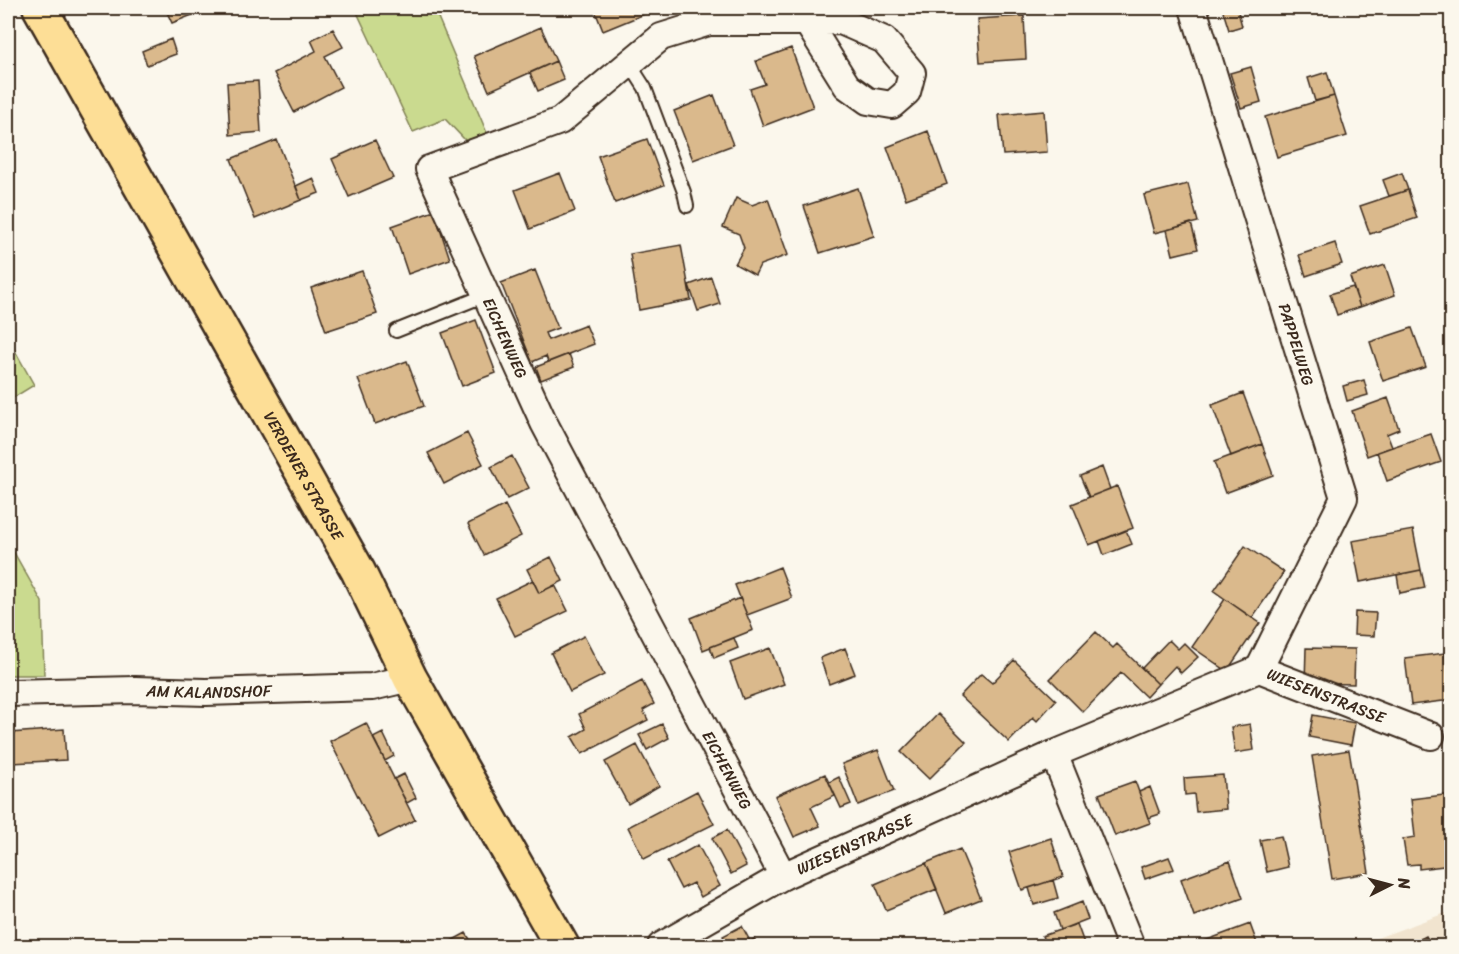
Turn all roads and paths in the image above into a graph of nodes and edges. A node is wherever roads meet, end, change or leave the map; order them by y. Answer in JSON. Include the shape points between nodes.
{"nodes":[{"id":1,"x":40,"y":8,"type":"edge"},
{"id":2,"x":1193,"y":8,"type":"edge"},
{"id":3,"x":807,"y":22,"type":"dead end"},
{"id":4,"x":628,"y":63,"type":"junction"},
{"id":5,"x":687,"y":206,"type":"dead end"},
{"id":6,"x":486,"y":295,"type":"junction"},
{"id":7,"x":396,"y":331,"type":"dead end"},
{"id":8,"x":1258,"y":669,"type":"junction"},
{"id":9,"x":410,"y":678,"type":"junction"},
{"id":10,"x":8,"y":693,"type":"edge"},
{"id":11,"x":1431,"y":736,"type":"dead end"},
{"id":12,"x":1054,"y":754,"type":"junction"},
{"id":13,"x":783,"y":876,"type":"junction"},
{"id":14,"x":562,"y":946,"type":"edge"},
{"id":15,"x":661,"y":946,"type":"edge"},
{"id":16,"x":1131,"y":946,"type":"edge"}],
"edges":[{"from":1,"to":9,"type":"main road","name":"VERDENER STRASSE","via":[[358,571]]},
{"from":2,"to":8,"type":"street","name":"PAPPELWEG","via":[[1344,498]]},
{"from":3,"to":4,"type":"street","name":"EICHENWEG","via":[[709,22],[661,37]]},
{"from":4,"to":5,"type":"lane","via":[[645,88]]},
{"from":4,"to":6,"type":"street","name":"EICHENWEG","via":[[560,121],[429,169]]},
{"from":6,"to":7,"type":"lane"},
{"from":6,"to":13,"type":"street","name":"EICHENWEG","via":[[544,423]]},
{"from":8,"to":11,"type":"street","name":"WIESENSTRASSE"},
{"from":8,"to":12,"type":"street","name":"WIESENSTRASSE"},
{"from":9,"to":10,"type":"street","name":"AM KALANDSHOF","via":[[372,687]]},
{"from":9,"to":14,"type":"main road","name":"VERDENER STRASSE"},
{"from":12,"to":13,"type":"street","name":"WIESENSTRASSE"},
{"from":12,"to":16,"type":"street"},
{"from":13,"to":15,"type":"street","name":"WIESENSTRASSE"}]}
